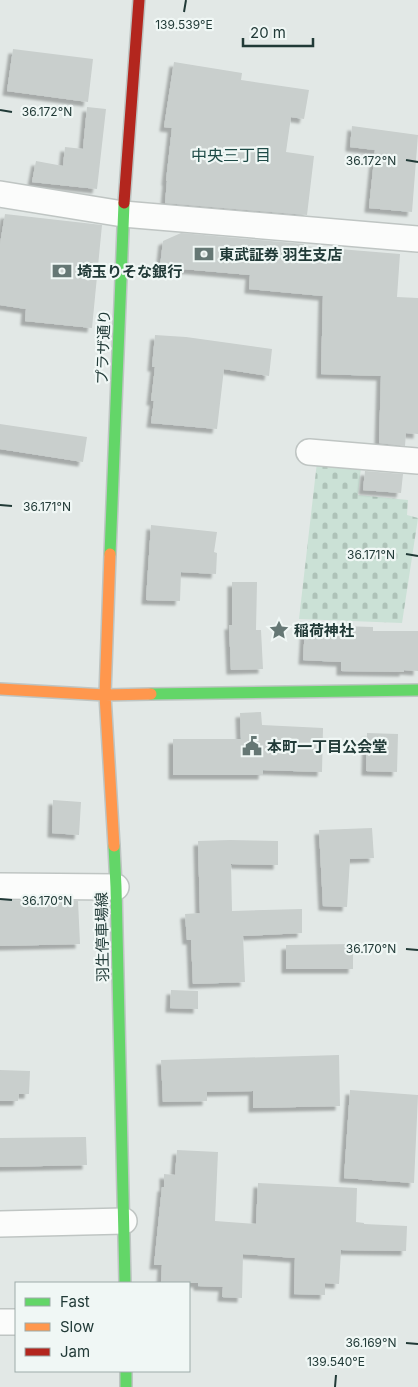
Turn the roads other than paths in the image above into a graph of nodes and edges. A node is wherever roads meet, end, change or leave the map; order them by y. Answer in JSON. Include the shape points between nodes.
{"nodes":[{"id":1,"x":139,"y":0,"type":"edge"},
{"id":2,"x":0,"y":194,"type":"edge"},
{"id":3,"x":123,"y":214,"type":"junction"},
{"id":4,"x":418,"y":239,"type":"edge"},
{"id":5,"x":309,"y":452,"type":"dead end"},
{"id":6,"x":418,"y":461,"type":"edge"},
{"id":7,"x":0,"y":689,"type":"edge"},
{"id":8,"x":418,"y":690,"type":"edge"},
{"id":9,"x":105,"y":695,"type":"junction"},
{"id":10,"x":0,"y":886,"type":"edge"},
{"id":11,"x":116,"y":887,"type":"junction"},
{"id":12,"x":124,"y":1222,"type":"junction"},
{"id":13,"x":0,"y":1224,"type":"edge"},
{"id":14,"x":125,"y":1282,"type":"edge"},
{"id":15,"x":0,"y":1322,"type":"edge"},
{"id":16,"x":15,"y":1322,"type":"edge"},
{"id":17,"x":126,"y":1372,"type":"edge"},
{"id":18,"x":126,"y":1387,"type":"edge"}],
"edges":[{"from":1,"to":3,"type":"street","name":"プラザ通り"},
{"from":2,"to":3,"type":"street"},
{"from":3,"to":4,"type":"street"},
{"from":3,"to":9,"type":"street","name":"プラザ通り"},
{"from":5,"to":6,"type":"street"},
{"from":7,"to":9,"type":"street"},
{"from":8,"to":9,"type":"street"},
{"from":9,"to":11,"type":"street","name":"羽生停車場線"},
{"from":10,"to":11,"type":"street"},
{"from":11,"to":12,"type":"street","name":"羽生停車場線"},
{"from":12,"to":13,"type":"street"},
{"from":12,"to":14,"type":"street","name":"羽生停車場線"},
{"from":15,"to":16,"type":"street"},
{"from":17,"to":18,"type":"street"}]}
